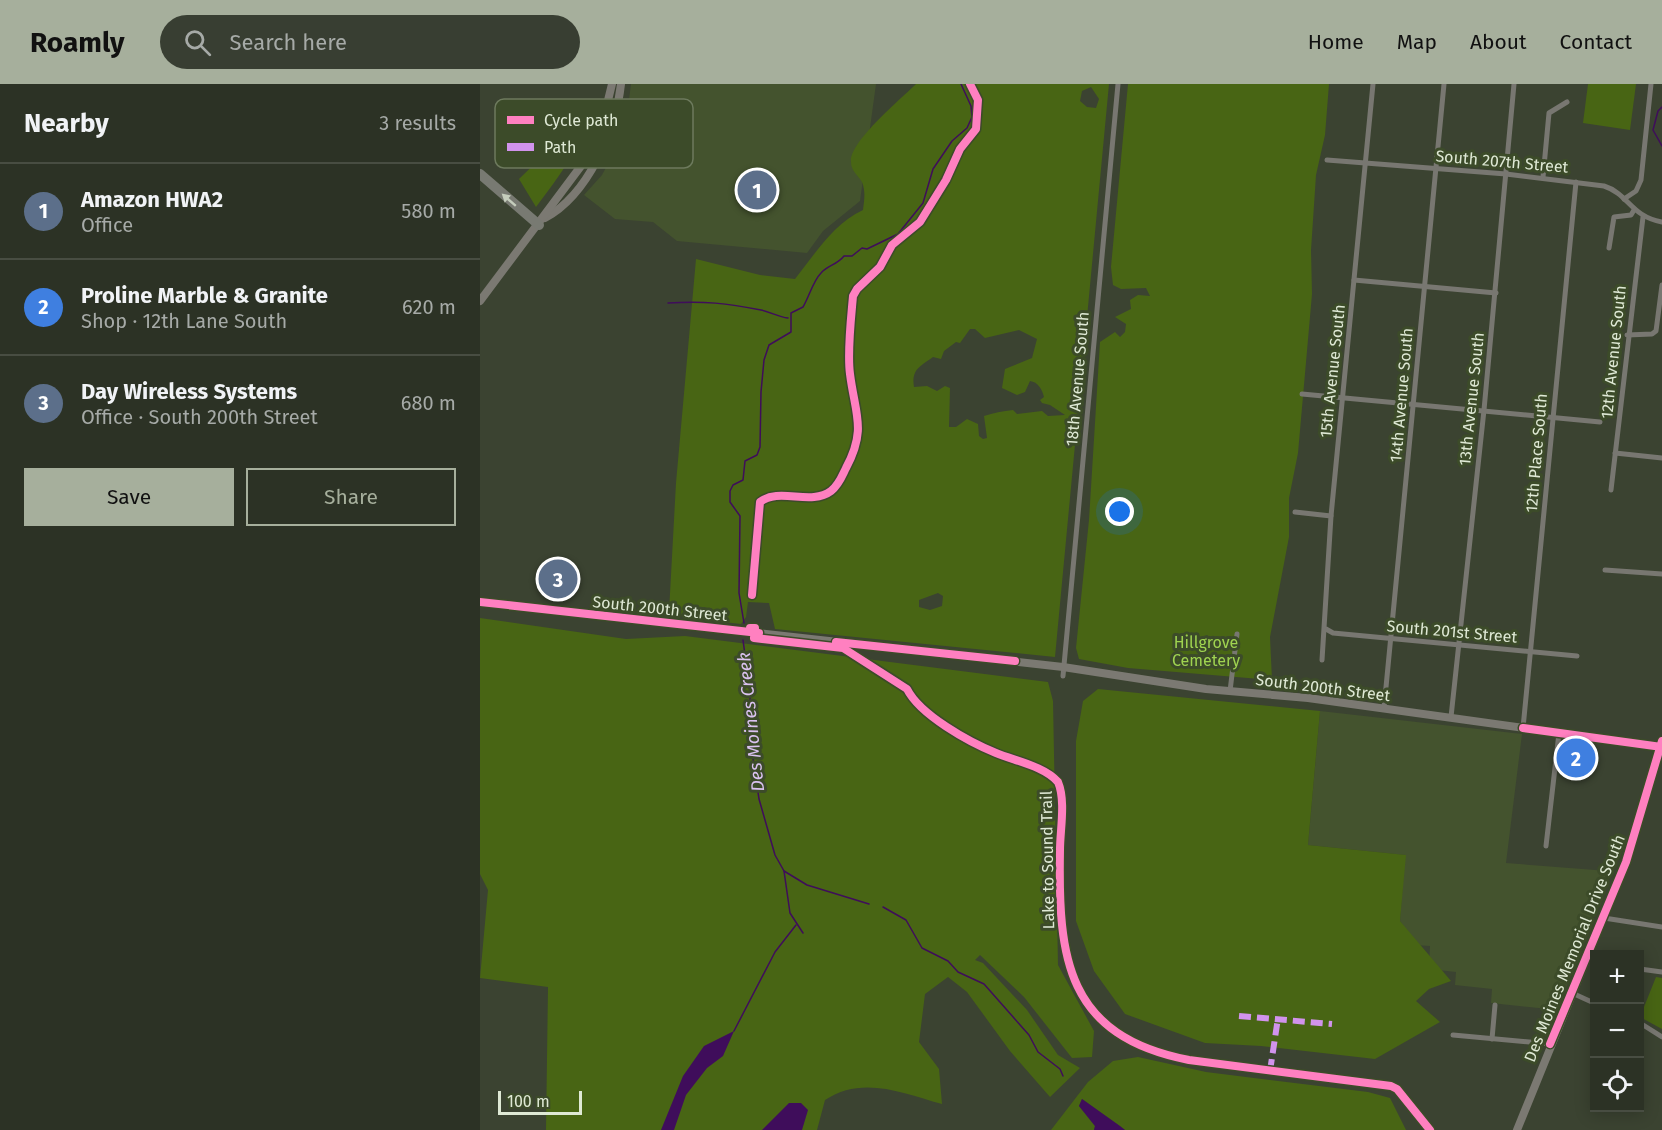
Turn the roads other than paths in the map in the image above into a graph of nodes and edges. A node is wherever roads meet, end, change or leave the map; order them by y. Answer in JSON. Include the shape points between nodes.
{"nodes":[{"id":1,"x":612,"y":84,"type":"edge"},
{"id":2,"x":621,"y":84,"type":"edge"},
{"id":3,"x":1118,"y":84,"type":"edge"},
{"id":4,"x":1373,"y":84,"type":"edge"},
{"id":5,"x":1444,"y":84,"type":"edge"},
{"id":6,"x":1514,"y":84,"type":"edge"},
{"id":7,"x":1651,"y":84,"type":"edge"},
{"id":8,"x":608,"y":99,"type":"edge"},
{"id":9,"x":619,"y":99,"type":"edge"},
{"id":10,"x":1567,"y":102,"type":"dead end"},
{"id":11,"x":1327,"y":160,"type":"dead end"},
{"id":12,"x":1366,"y":163,"type":"junction"},
{"id":13,"x":579,"y":168,"type":"edge"},
{"id":14,"x":590,"y":168,"type":"edge"},
{"id":15,"x":1436,"y":168,"type":"junction"},
{"id":16,"x":480,"y":174,"type":"edge"},
{"id":17,"x":1506,"y":174,"type":"junction"},
{"id":18,"x":1543,"y":177,"type":"junction"},
{"id":19,"x":1576,"y":182,"type":"junction"},
{"id":20,"x":1624,"y":199,"type":"junction"},
{"id":21,"x":1634,"y":210,"type":"junction"},
{"id":22,"x":1643,"y":216,"type":"junction"},
{"id":23,"x":542,"y":221,"type":"junction"},
{"id":24,"x":1662,"y":222,"type":"edge"},
{"id":25,"x":1609,"y":248,"type":"dead end"},
{"id":26,"x":1354,"y":280,"type":"junction"},
{"id":27,"x":1662,"y":285,"type":"edge"},
{"id":28,"x":1424,"y":286,"type":"junction"},
{"id":29,"x":1496,"y":293,"type":"junction"},
{"id":30,"x":482,"y":299,"type":"edge"},
{"id":31,"x":1627,"y":335,"type":"junction"},
{"id":32,"x":1302,"y":394,"type":"dead end"},
{"id":33,"x":1343,"y":398,"type":"junction"},
{"id":34,"x":1413,"y":404,"type":"junction"},
{"id":35,"x":1484,"y":411,"type":"junction"},
{"id":36,"x":1553,"y":418,"type":"junction"},
{"id":37,"x":1600,"y":422,"type":"dead end"},
{"id":38,"x":1615,"y":453,"type":"junction"},
{"id":39,"x":1662,"y":458,"type":"edge"},
{"id":40,"x":1611,"y":490,"type":"dead end"},
{"id":41,"x":1295,"y":512,"type":"dead end"},
{"id":42,"x":1331,"y":516,"type":"junction"},
{"id":43,"x":1605,"y":570,"type":"dead end"},
{"id":44,"x":1662,"y":574,"type":"edge"},
{"id":45,"x":480,"y":602,"type":"edge"},
{"id":46,"x":1326,"y":629,"type":"junction"},
{"id":47,"x":1237,"y":634,"type":"dead end"},
{"id":48,"x":1390,"y":639,"type":"junction"},
{"id":49,"x":1459,"y":645,"type":"junction"},
{"id":50,"x":1532,"y":652,"type":"junction"},
{"id":51,"x":1577,"y":657,"type":"dead end"},
{"id":52,"x":1322,"y":660,"type":"dead end"},
{"id":53,"x":1063,"y":667,"type":"junction"},
{"id":54,"x":1063,"y":676,"type":"dead end"},
{"id":55,"x":1230,"y":691,"type":"junction"},
{"id":56,"x":1384,"y":708,"type":"junction"},
{"id":57,"x":1451,"y":717,"type":"junction"},
{"id":58,"x":1523,"y":728,"type":"junction"},
{"id":59,"x":1558,"y":733,"type":"junction"},
{"id":60,"x":1662,"y":745,"type":"edge"},
{"id":61,"x":1546,"y":846,"type":"dead end"},
{"id":62,"x":1604,"y":918,"type":"junction"},
{"id":63,"x":1662,"y":927,"type":"edge"},
{"id":64,"x":1644,"y":970,"type":"edge"},
{"id":65,"x":1662,"y":972,"type":"edge"},
{"id":66,"x":1572,"y":993,"type":"junction"},
{"id":67,"x":1590,"y":1001,"type":"edge"},
{"id":68,"x":1495,"y":1005,"type":"dead end"},
{"id":69,"x":1644,"y":1026,"type":"edge"},
{"id":70,"x":1454,"y":1035,"type":"dead end"},
{"id":71,"x":1662,"y":1037,"type":"edge"},
{"id":72,"x":1492,"y":1039,"type":"junction"},
{"id":73,"x":1550,"y":1044,"type":"junction"},
{"id":74,"x":1517,"y":1130,"type":"edge"}],
"edges":[{"from":1,"to":8,"type":"main road"},
{"from":2,"to":9,"type":"main road"},
{"from":3,"to":53,"type":"street","name":"18th Avenue South"},
{"from":4,"to":12,"type":"street","name":"15th Avenue South"},
{"from":5,"to":15,"type":"street","name":"14th Avenue South"},
{"from":6,"to":17,"type":"street","name":"13th Avenue South"},
{"from":7,"to":20,"type":"street","via":[[1641,180],[1636,191]]},
{"from":10,"to":18,"type":"street","via":[[1549,113]]},
{"from":11,"to":12,"type":"street","name":"South 207th Street"},
{"from":12,"to":15,"type":"street","name":"South 207th Street"},
{"from":12,"to":26,"type":"street","name":"15th Avenue South"},
{"from":13,"to":23,"type":"main road"},
{"from":14,"to":23,"type":"main road","via":[[557,211]]},
{"from":15,"to":17,"type":"street","name":"South 207th Street"},
{"from":15,"to":28,"type":"street","name":"14th Avenue South"},
{"from":23,"to":16,"type":"highway","one_way":true},
{"from":17,"to":18,"type":"street","name":"South 207th Street"},
{"from":17,"to":29,"type":"street","name":"13th Avenue South"},
{"from":18,"to":19,"type":"street","name":"South 207th Street"},
{"from":19,"to":20,"type":"street","name":"South 207th Street","via":[[1610,188]]},
{"from":19,"to":36,"type":"street","name":"12th Place South"},
{"from":20,"to":21,"type":"street","name":"South 207th Street"},
{"from":21,"to":22,"type":"street","name":"South 207th Street"},
{"from":21,"to":25,"type":"street","via":[[1631,215],[1614,217]]},
{"from":22,"to":24,"type":"street","name":"South 207th Street"},
{"from":22,"to":31,"type":"street","name":"12th Avenue South"},
{"from":23,"to":30,"type":"main road"},
{"from":26,"to":28,"type":"street"},
{"from":26,"to":33,"type":"street","name":"15th Avenue South"},
{"from":27,"to":31,"type":"street","via":[[1656,331]]},
{"from":28,"to":29,"type":"street"},
{"from":28,"to":34,"type":"street","name":"14th Avenue South"},
{"from":29,"to":35,"type":"street","name":"13th Avenue South"},
{"from":31,"to":38,"type":"street","name":"12th Avenue South"},
{"from":32,"to":33,"type":"street"},
{"from":33,"to":34,"type":"street"},
{"from":33,"to":42,"type":"street","name":"15th Avenue South"},
{"from":34,"to":35,"type":"street"},
{"from":34,"to":48,"type":"street","name":"14th Avenue South"},
{"from":35,"to":36,"type":"street"},
{"from":35,"to":49,"type":"street","name":"13th Avenue South"},
{"from":36,"to":37,"type":"street"},
{"from":36,"to":50,"type":"street","name":"12th Place South"},
{"from":38,"to":39,"type":"street"},
{"from":38,"to":40,"type":"street","name":"12th Avenue South"},
{"from":41,"to":42,"type":"street"},
{"from":42,"to":46,"type":"street","name":"15th Avenue South","via":[[1323,623]]},
{"from":43,"to":44,"type":"street"},
{"from":45,"to":53,"type":"main road","name":"South 200th Street"},
{"from":46,"to":48,"type":"street","name":"South 201st Street"},
{"from":46,"to":52,"type":"street","name":"15th Avenue South"},
{"from":47,"to":55,"type":"street"},
{"from":48,"to":49,"type":"street","name":"South 201st Street"},
{"from":48,"to":56,"type":"street","name":"14th Avenue South"},
{"from":49,"to":50,"type":"street","name":"South 201st Street"},
{"from":49,"to":57,"type":"street","name":"13th Avenue South"},
{"from":50,"to":51,"type":"street","name":"South 201st Street"},
{"from":50,"to":58,"type":"street","name":"12th Place South"},
{"from":53,"to":54,"type":"street","name":"18th Avenue South"},
{"from":53,"to":55,"type":"main road","name":"South 200th Street"},
{"from":55,"to":56,"type":"main road","name":"South 200th Street"},
{"from":56,"to":57,"type":"main road","name":"South 200th Street"},
{"from":57,"to":58,"type":"main road","name":"South 200th Street"},
{"from":58,"to":59,"type":"main road","name":"South 200th Street"},
{"from":59,"to":60,"type":"main road","name":"South 200th Street"},
{"from":59,"to":61,"type":"street"},
{"from":60,"to":62,"type":"main road","name":"Des Moines Memorial Drive South","via":[[1626,862]]},
{"from":62,"to":63,"type":"street"},
{"from":62,"to":66,"type":"main road","name":"Des Moines Memorial Drive South"},
{"from":64,"to":65,"type":"street"},
{"from":66,"to":67,"type":"street"},
{"from":66,"to":73,"type":"main road","name":"Des Moines Memorial Drive South"},
{"from":68,"to":72,"type":"street"},
{"from":69,"to":71,"type":"street"},
{"from":70,"to":72,"type":"street"},
{"from":72,"to":73,"type":"street"},
{"from":73,"to":74,"type":"main road","name":"Des Moines Memorial Drive South"}]}
